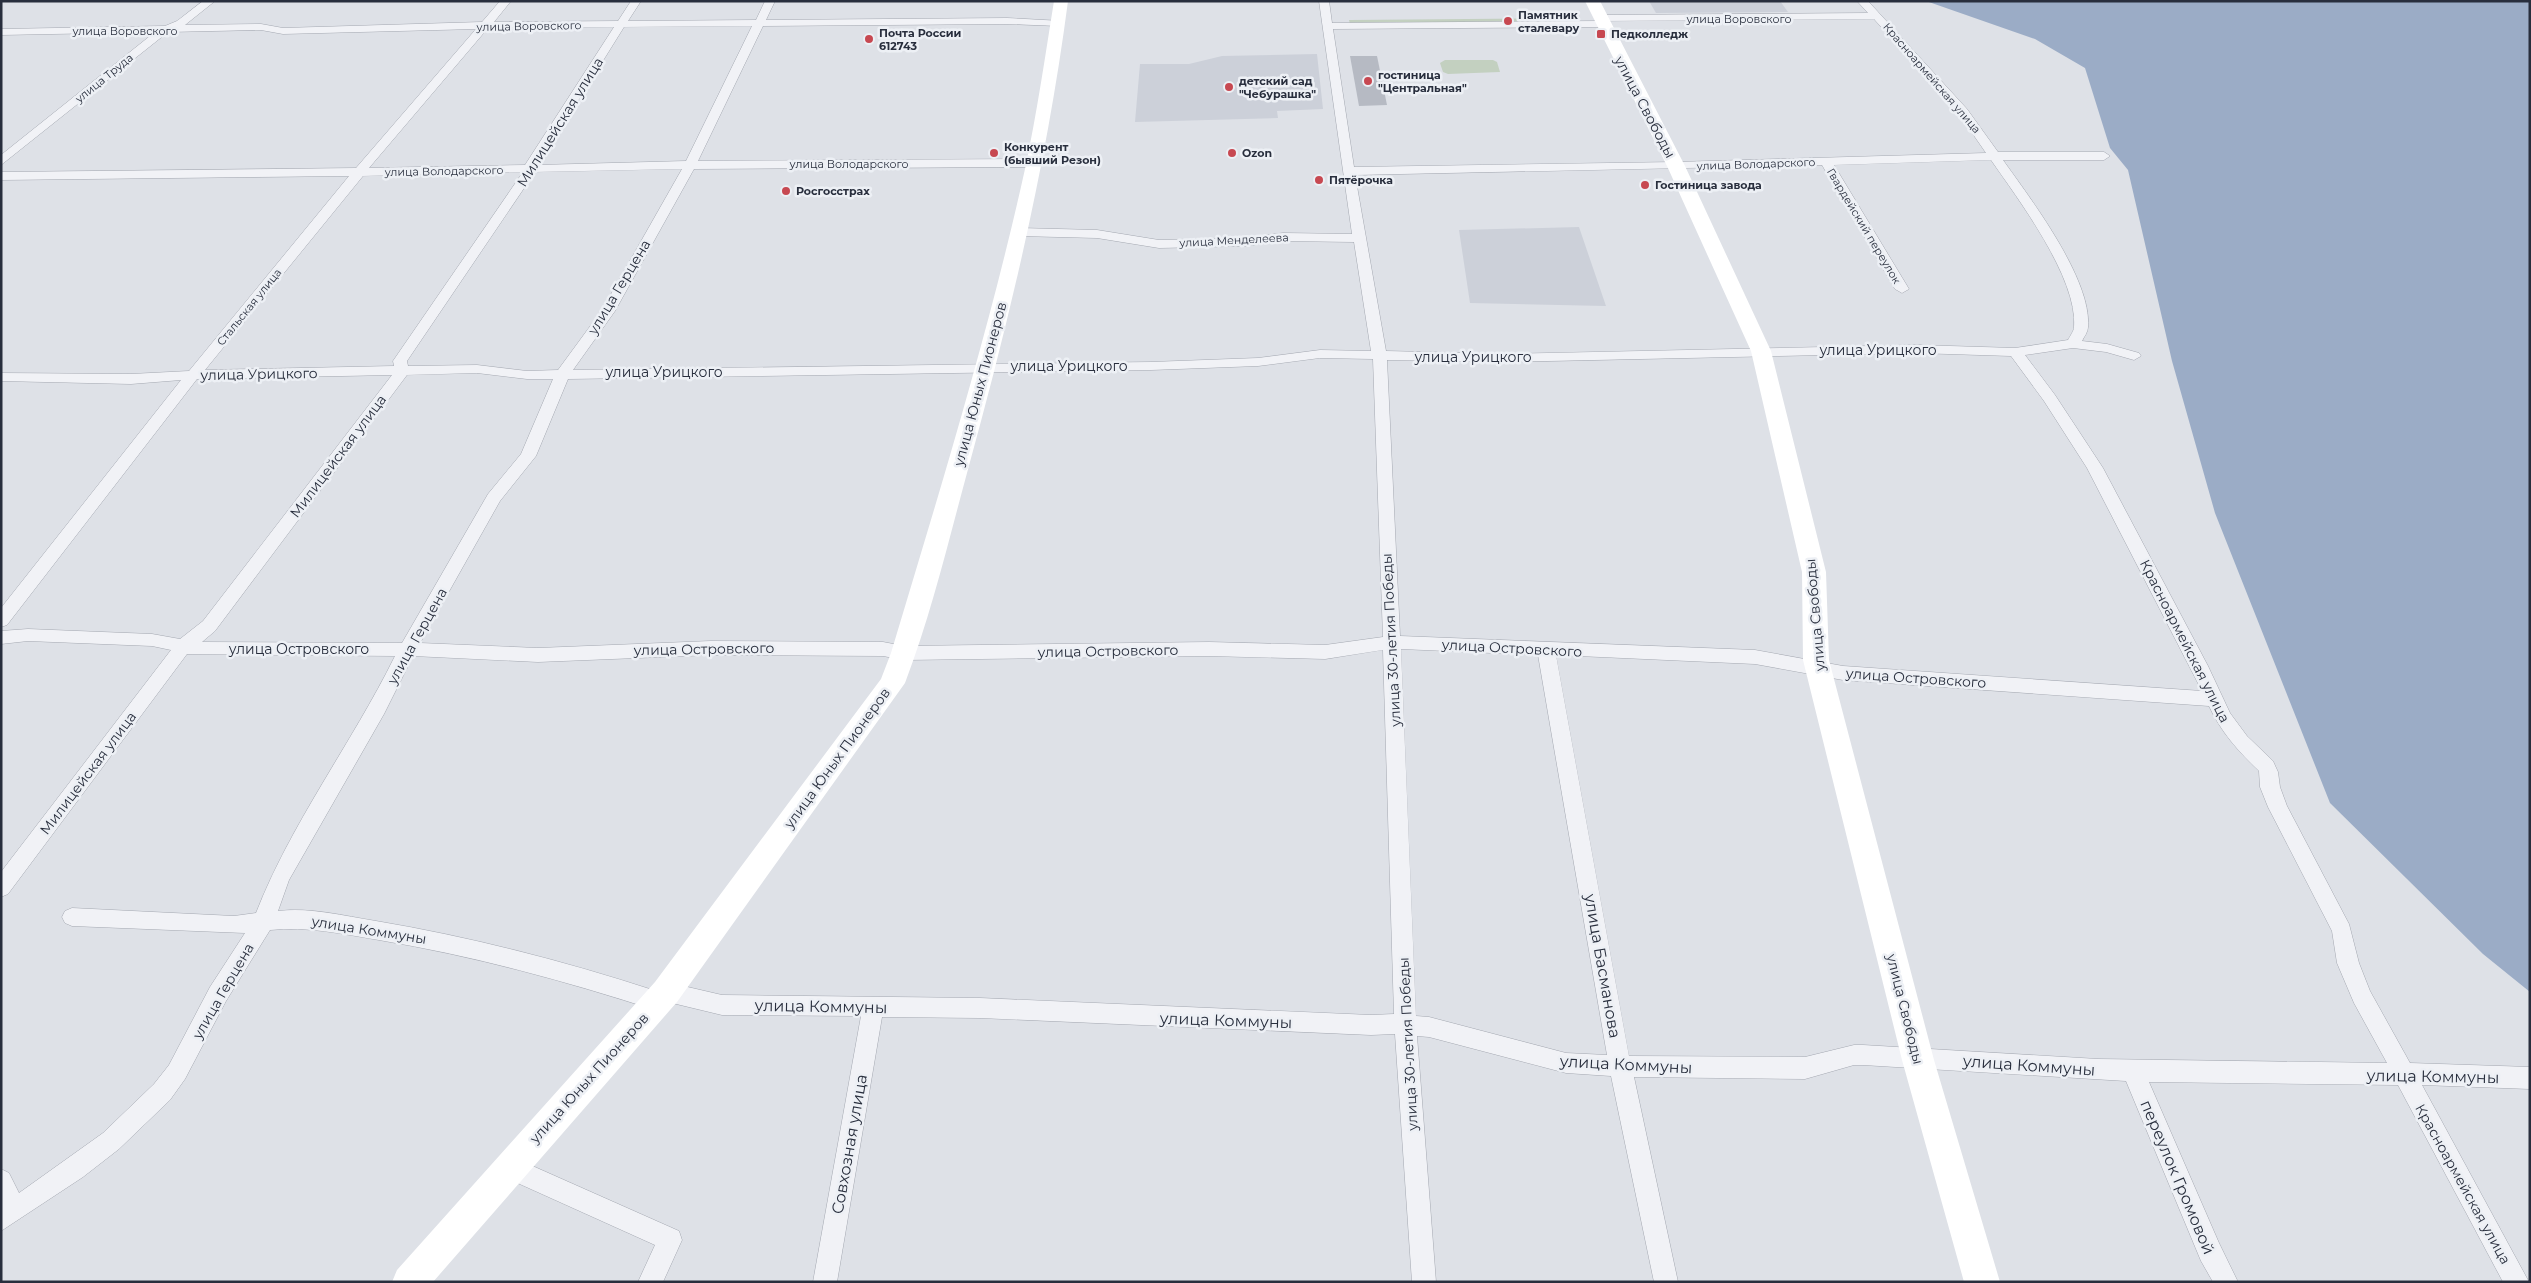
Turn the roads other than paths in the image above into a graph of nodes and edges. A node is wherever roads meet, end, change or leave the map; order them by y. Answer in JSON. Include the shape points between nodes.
{"nodes":[{"id":1,"x":210,"y":1,"type":"edge"},
{"id":2,"x":506,"y":1,"type":"edge"},
{"id":3,"x":636,"y":1,"type":"edge"},
{"id":4,"x":770,"y":1,"type":"edge"},
{"id":5,"x":1862,"y":1,"type":"edge"},
{"id":6,"x":1059,"y":12,"type":"edge"},
{"id":7,"x":1326,"y":15,"type":"edge"},
{"id":8,"x":1598,"y":15,"type":"edge"},
{"id":9,"x":1877,"y":16,"type":"junction"},
{"id":10,"x":486,"y":25,"type":"junction"},
{"id":11,"x":622,"y":25,"type":"junction"},
{"id":12,"x":759,"y":25,"type":"junction"},
{"id":13,"x":164,"y":30,"type":"junction"},
{"id":14,"x":1,"y":32,"type":"edge"},
{"id":15,"x":1995,"y":156,"type":"junction"},
{"id":16,"x":2104,"y":156,"type":"dead end"},
{"id":17,"x":1,"y":161,"type":"edge"},
{"id":18,"x":1826,"y":162,"type":"junction"},
{"id":19,"x":1036,"y":163,"type":"junction"},
{"id":20,"x":690,"y":165,"type":"junction"},
{"id":21,"x":1676,"y":166,"type":"junction"},
{"id":22,"x":532,"y":169,"type":"junction"},
{"id":23,"x":359,"y":172,"type":"junction"},
{"id":24,"x":1348,"y":172,"type":"junction"},
{"id":25,"x":1,"y":176,"type":"edge"},
{"id":26,"x":1019,"y":232,"type":"junction"},
{"id":27,"x":1359,"y":238,"type":"junction"},
{"id":28,"x":1902,"y":289,"type":"dead end"},
{"id":29,"x":2073,"y":344,"type":"junction"},
{"id":30,"x":1761,"y":351,"type":"junction"},
{"id":31,"x":2015,"y":352,"type":"junction"},
{"id":32,"x":2134,"y":356,"type":"dead end"},
{"id":33,"x":1379,"y":357,"type":"junction"},
{"id":34,"x":987,"y":366,"type":"junction"},
{"id":35,"x":402,"y":372,"type":"junction"},
{"id":36,"x":564,"y":373,"type":"junction"},
{"id":37,"x":193,"y":374,"type":"junction"},
{"id":38,"x":1,"y":377,"type":"edge"},
{"id":39,"x":1,"y":621,"type":"edge"},
{"id":40,"x":1,"y":638,"type":"edge"},
{"id":41,"x":1392,"y":642,"type":"junction"},
{"id":42,"x":183,"y":647,"type":"junction"},
{"id":43,"x":407,"y":650,"type":"junction"},
{"id":44,"x":1546,"y":650,"type":"junction"},
{"id":45,"x":904,"y":653,"type":"junction"},
{"id":46,"x":1819,"y":670,"type":"junction"},
{"id":47,"x":2214,"y":699,"type":"junction"},
{"id":48,"x":1,"y":888,"type":"edge"},
{"id":49,"x":72,"y":918,"type":"dead end"},
{"id":50,"x":263,"y":923,"type":"junction"},
{"id":51,"x":662,"y":996,"type":"junction"},
{"id":52,"x":873,"y":1007,"type":"junction"},
{"id":53,"x":1405,"y":1024,"type":"junction"},
{"id":54,"x":1918,"y":1060,"type":"junction"},
{"id":55,"x":1620,"y":1066,"type":"junction"},
{"id":56,"x":2133,"y":1070,"type":"junction"},
{"id":57,"x":2403,"y":1074,"type":"junction"},
{"id":58,"x":2530,"y":1078,"type":"edge"},
{"id":59,"x":510,"y":1168,"type":"junction"},
{"id":60,"x":1,"y":1181,"type":"edge"},
{"id":61,"x":8,"y":1214,"type":"edge"},
{"id":62,"x":409,"y":1282,"type":"edge"},
{"id":63,"x":650,"y":1282,"type":"edge"},
{"id":64,"x":825,"y":1282,"type":"edge"},
{"id":65,"x":1424,"y":1282,"type":"edge"},
{"id":66,"x":1666,"y":1282,"type":"edge"},
{"id":67,"x":1982,"y":1282,"type":"edge"},
{"id":68,"x":2226,"y":1282,"type":"edge"},
{"id":69,"x":2517,"y":1282,"type":"edge"}],
"edges":[{"from":1,"to":13,"type":"street","name":"улица Труда","via":[[181,23]]},
{"from":2,"to":10,"type":"street","name":"Стальская улица"},
{"from":3,"to":11,"type":"street","name":"Милицейская улица"},
{"from":4,"to":12,"type":"street","name":"улица Герцена"},
{"from":5,"to":9,"type":"street","name":"Красноармейская улица"},
{"from":6,"to":12,"type":"street","name":"улица Воровского","via":[[1007,21]]},
{"from":6,"to":19,"type":"main road","name":"улица Юных Пионеров"},
{"from":7,"to":8,"type":"street","name":"улица Воровского"},
{"from":7,"to":24,"type":"street","name":"улица 30-летия Победы"},
{"from":8,"to":9,"type":"street","name":"улица Воровского"},
{"from":8,"to":21,"type":"main road","name":"улица Свободы"},
{"from":9,"to":15,"type":"street","name":"Красноармейская улица","via":[[1977,128]]},
{"from":10,"to":11,"type":"street","name":"улица Воровского"},
{"from":10,"to":13,"type":"street","name":"улица Воровского","via":[[283,31],[261,27]]},
{"from":10,"to":23,"type":"street","name":"Стальская улица"},
{"from":11,"to":12,"type":"street","name":"улица Воровского"},
{"from":11,"to":22,"type":"street","name":"Милицейская улица","via":[[532,161]]},
{"from":12,"to":20,"type":"street","name":"улица Герцена"},
{"from":13,"to":14,"type":"street","name":"улица Воровского"},
{"from":13,"to":17,"type":"street","name":"улица Труда"},
{"from":15,"to":16,"type":"street","name":"улица Володарского"},
{"from":15,"to":18,"type":"street","name":"улица Володарского"},
{"from":15,"to":29,"type":"street","name":"Красноармейская улица","via":[[2026,199],[2070,279],[2082,321],[2079,337]]},
{"from":18,"to":21,"type":"street","name":"улица Володарского"},
{"from":18,"to":28,"type":"street","name":"Гвардейский переулок"},
{"from":19,"to":20,"type":"street","name":"улица Володарского"},
{"from":19,"to":26,"type":"main road","name":"улица Юных Пионеров"},
{"from":20,"to":22,"type":"street","name":"улица Володарского"},
{"from":20,"to":36,"type":"street","name":"улица Герцена","via":[[608,310]]},
{"from":21,"to":24,"type":"street","name":"улица Володарского"},
{"from":21,"to":30,"type":"main road","name":"улица Свободы"},
{"from":22,"to":23,"type":"street","name":"улица Володарского"},
{"from":22,"to":35,"type":"street","name":"Милицейская улица","via":[[400,361]]},
{"from":23,"to":25,"type":"street","name":"улица Володарского"},
{"from":23,"to":37,"type":"street","name":"Стальская улица"},
{"from":24,"to":27,"type":"street","name":"улица 30-летия Победы"},
{"from":26,"to":27,"type":"street","name":"улица Менделеева","via":[[1097,234],[1159,244],[1246,242],[1283,237]]},
{"from":26,"to":34,"type":"main road","name":"улица Юных Пионеров"},
{"from":27,"to":33,"type":"street","name":"улица 30-летия Победы"},
{"from":29,"to":31,"type":"street","name":"улица Урицкого"},
{"from":29,"to":32,"type":"street","name":"улица Урицкого","via":[[2107,348]]},
{"from":30,"to":31,"type":"street","name":"улица Урицкого","via":[[1917,349]]},
{"from":30,"to":33,"type":"street","name":"улица Урицкого","via":[[1572,357]]},
{"from":30,"to":46,"type":"main road","name":"улица Свободы","via":[[1814,572]]},
{"from":31,"to":47,"type":"street","name":"Красноармейская улица","via":[[2050,398],[2095,468]]},
{"from":33,"to":34,"type":"street","name":"улица Урицкого","via":[[1313,354],[1248,362],[1062,368]]},
{"from":33,"to":41,"type":"street","name":"улица 30-летия Победы"},
{"from":34,"to":36,"type":"street","name":"улица Урицкого"},
{"from":34,"to":45,"type":"main road","name":"улица Юных Пионеров"},
{"from":35,"to":36,"type":"street","name":"улица Урицкого","via":[[477,369],[527,375]]},
{"from":35,"to":37,"type":"street","name":"улица Урицкого"},
{"from":35,"to":42,"type":"street","name":"Милицейская улица","via":[[209,626]]},
{"from":36,"to":43,"type":"street","name":"улица Герцена","via":[[528,456],[494,498]]},
{"from":37,"to":38,"type":"street","name":"улица Урицкого","via":[[116,379]]},
{"from":37,"to":39,"type":"street","name":"Стальская улица"},
{"from":40,"to":42,"type":"street","name":"улица Островского","via":[[28,635],[152,640]]},
{"from":41,"to":44,"type":"street","name":"улица Островского"},
{"from":41,"to":45,"type":"street","name":"улица Островского","via":[[1325,652],[1209,649]]},
{"from":41,"to":53,"type":"street","name":"улица 30-летия Победы"},
{"from":42,"to":43,"type":"street","name":"улица Островского"},
{"from":42,"to":48,"type":"street","name":"Милицейская улица"},
{"from":43,"to":45,"type":"street","name":"улица Островского","via":[[538,655],[711,648],[883,649]]},
{"from":43,"to":50,"type":"street","name":"улица Герцена","via":[[378,709],[280,878]]},
{"from":44,"to":46,"type":"street","name":"улица Островского","via":[[1755,657]]},
{"from":44,"to":55,"type":"street","name":"улица Басманова"},
{"from":45,"to":51,"type":"main road","name":"улица Юных Пионеров","via":[[892,683]]},
{"from":46,"to":47,"type":"street","name":"улица Островского"},
{"from":46,"to":54,"type":"main road","name":"улица Свободы"},
{"from":47,"to":57,"type":"street","name":"Красноармейская улица","via":[[2232,731],[2266,766],[2278,807],[2342,930],[2348,964],[2362,996]]},
{"from":49,"to":50,"type":"street","name":"улица Коммуны","via":[[234,925]]},
{"from":50,"to":51,"type":"street","name":"улица Коммуны","via":[[299,919],[445,942]]},
{"from":50,"to":61,"type":"street","name":"улица Герцена","via":[[218,994],[177,1072],[162,1092],[111,1141]]},
{"from":51,"to":52,"type":"street","name":"улица Коммуны","via":[[722,1005]]},
{"from":51,"to":59,"type":"main road","name":"улица Юных Пионеров"},
{"from":52,"to":53,"type":"street","name":"улица Коммуны","via":[[999,1009],[1371,1026]]},
{"from":52,"to":64,"type":"street","name":"Совхозная улица"},
{"from":53,"to":55,"type":"street","name":"улица Коммуны","via":[[1429,1027],[1566,1063]]},
{"from":53,"to":65,"type":"street","name":"улица 30-летия Победы"},
{"from":54,"to":55,"type":"street","name":"улица Коммуны","via":[[1854,1055],[1805,1068]]},
{"from":54,"to":56,"type":"street","name":"улица Коммуны"},
{"from":54,"to":67,"type":"main road","name":"улица Свободы"},
{"from":55,"to":66,"type":"street","name":"улица Басманова"},
{"from":56,"to":57,"type":"street","name":"улица Коммуны"},
{"from":56,"to":68,"type":"street","name":"переулок Громовой","via":[[2210,1252]]},
{"from":57,"to":58,"type":"street","name":"улица Коммуны"},
{"from":57,"to":69,"type":"street","name":"Красноармейская улица"},
{"from":59,"to":62,"type":"main road","name":"улица Юных Пионеров"},
{"from":59,"to":63,"type":"street","via":[[670,1240]]},
{"from":60,"to":61,"type":"street"}]}
